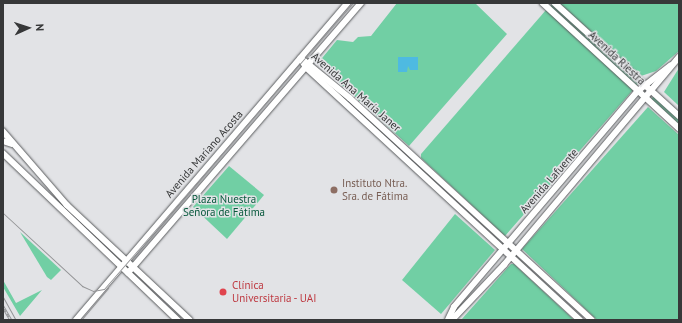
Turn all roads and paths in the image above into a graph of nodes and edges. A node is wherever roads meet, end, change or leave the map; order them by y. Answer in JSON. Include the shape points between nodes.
{"nodes":[{"id":1,"x":348,"y":3,"type":"edge"},
{"id":2,"x":361,"y":3,"type":"edge"},
{"id":3,"x":543,"y":3,"type":"edge"},
{"id":4,"x":555,"y":3,"type":"edge"},
{"id":5,"x":679,"y":57,"type":"edge"},
{"id":6,"x":301,"y":58,"type":"junction"},
{"id":7,"x":674,"y":63,"type":"junction"},
{"id":8,"x":308,"y":65,"type":"junction"},
{"id":9,"x":644,"y":85,"type":"junction"},
{"id":10,"x":638,"y":91,"type":"junction"},
{"id":11,"x":652,"y":92,"type":"junction"},
{"id":12,"x":350,"y":98,"type":"junction"},
{"id":13,"x":647,"y":99,"type":"junction"},
{"id":14,"x":345,"y":103,"type":"junction"},
{"id":15,"x":679,"y":116,"type":"edge"},
{"id":16,"x":679,"y":128,"type":"edge"},
{"id":17,"x":3,"y":131,"type":"edge"},
{"id":18,"x":3,"y":141,"type":"edge"},
{"id":19,"x":15,"y":147,"type":"junction"},
{"id":20,"x":3,"y":153,"type":"edge"},
{"id":21,"x":411,"y":154,"type":"junction"},
{"id":22,"x":406,"y":159,"type":"junction"},
{"id":23,"x":508,"y":243,"type":"junction"},
{"id":24,"x":503,"y":249,"type":"junction"},
{"id":25,"x":517,"y":250,"type":"junction"},
{"id":26,"x":511,"y":256,"type":"junction"},
{"id":27,"x":126,"y":260,"type":"junction"},
{"id":28,"x":121,"y":266,"type":"junction"},
{"id":29,"x":134,"y":267,"type":"junction"},
{"id":30,"x":128,"y":273,"type":"junction"},
{"id":31,"x":76,"y":320,"type":"edge"},
{"id":32,"x":178,"y":320,"type":"edge"},
{"id":33,"x":190,"y":320,"type":"edge"},
{"id":34,"x":448,"y":320,"type":"edge"},
{"id":35,"x":452,"y":320,"type":"edge"},
{"id":36,"x":580,"y":320,"type":"edge"},
{"id":37,"x":592,"y":320,"type":"edge"}],
"edges":[{"from":1,"to":6,"type":"main road","name":"Avenida Mariano Acosta"},
{"from":2,"to":8,"type":"main road","name":"Avenida Mariano Acosta"},
{"from":3,"to":10,"type":"main road","name":"Avenida Riestra"},
{"from":4,"to":9,"type":"main road","name":"Avenida Riestra"},
{"from":5,"to":7,"type":"main road","name":"Avenida Lafuente"},
{"from":6,"to":8,"type":"main road","name":"Avenida Ana María Janer"},
{"from":6,"to":27,"type":"main road","name":"Avenida Mariano Acosta"},
{"from":7,"to":9,"type":"main road","name":"Avenida Lafuente"},
{"from":7,"to":11,"type":"main road","name":"Avenida Lafuente"},
{"from":8,"to":12,"type":"main road","name":"Avenida Ana María Janer"},
{"from":8,"to":14,"type":"main road","name":"Avenida Ana María Janer"},
{"from":8,"to":29,"type":"main road","name":"Avenida Mariano Acosta"},
{"from":9,"to":10,"type":"main road","name":"Avenida Lafuente"},
{"from":9,"to":11,"type":"main road","name":"Avenida Riestra"},
{"from":10,"to":13,"type":"main road","name":"Avenida Riestra"},
{"from":10,"to":23,"type":"main road","name":"Avenida Lafuente"},
{"from":11,"to":13,"type":"main road","name":"Avenida Lafuente"},
{"from":11,"to":15,"type":"main road","name":"Avenida Riestra"},
{"from":12,"to":14,"type":"main road"},
{"from":12,"to":21,"type":"main road","name":"Avenida Ana María Janer"},
{"from":13,"to":16,"type":"main road","name":"Avenida Riestra"},
{"from":13,"to":25,"type":"main road","name":"Avenida Lafuente"},
{"from":14,"to":22,"type":"main road","name":"Avenida Ana María Janer"},
{"from":17,"to":19,"type":"main road"},
{"from":18,"to":19,"type":"main road"},
{"from":19,"to":27,"type":"main road","via":[[67,205]]},
{"from":20,"to":28,"type":"main road"},
{"from":21,"to":22,"type":"main road"},
{"from":21,"to":23,"type":"main road","name":"Avenida Ana María Janer"},
{"from":22,"to":24,"type":"main road","name":"Avenida Ana María Janer"},
{"from":23,"to":24,"type":"main road","name":"Avenida Lafuente"},
{"from":23,"to":25,"type":"main road","name":"Avenida Ana María Janer"},
{"from":24,"to":26,"type":"main road","name":"Avenida Ana María Janer"},
{"from":24,"to":34,"type":"main road","name":"Avenida Lafuente","via":[[454,307]]},
{"from":25,"to":26,"type":"main road","name":"Avenida Lafuente"},
{"from":25,"to":37,"type":"main road","name":"Avenida Ana María Janer"},
{"from":26,"to":35,"type":"main road","name":"Avenida Lafuente"},
{"from":26,"to":36,"type":"main road","name":"Avenida Ana María Janer"},
{"from":27,"to":28,"type":"main road","name":"Avenida Mariano Acosta"},
{"from":27,"to":29,"type":"main road"},
{"from":28,"to":30,"type":"main road"},
{"from":28,"to":31,"type":"main road","name":"Avenida Mariano Acosta"},
{"from":29,"to":30,"type":"main road","name":"Avenida Mariano Acosta"},
{"from":29,"to":33,"type":"main road"},
{"from":30,"to":32,"type":"main road"}]}
